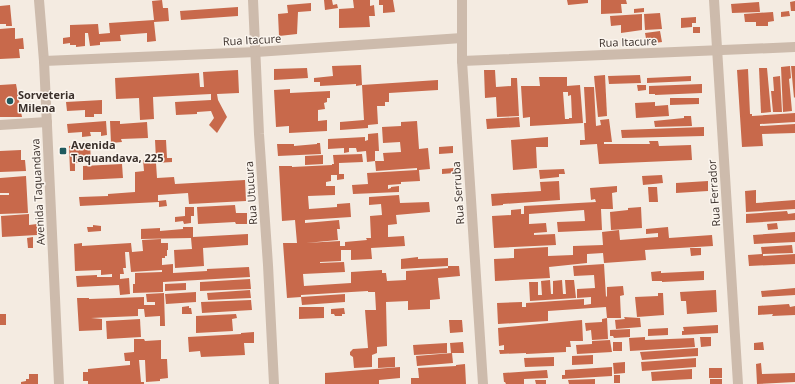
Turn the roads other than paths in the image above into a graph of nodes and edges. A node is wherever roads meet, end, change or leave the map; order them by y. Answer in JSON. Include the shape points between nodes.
{"nodes":[{"id":1,"x":39,"y":0,"type":"edge"},
{"id":2,"x":253,"y":0,"type":"edge"},
{"id":3,"x":462,"y":0,"type":"edge"},
{"id":4,"x":714,"y":0,"type":"edge"},
{"id":5,"x":462,"y":38,"type":"junction"},
{"id":6,"x":795,"y":47,"type":"edge"},
{"id":7,"x":717,"y":51,"type":"junction"},
{"id":8,"x":256,"y":52,"type":"junction"},
{"id":9,"x":44,"y":60,"type":"junction"},
{"id":10,"x":462,"y":61,"type":"junction"},
{"id":11,"x":47,"y":122,"type":"junction"},
{"id":12,"x":0,"y":125,"type":"edge"},
{"id":13,"x":59,"y":384,"type":"edge"},
{"id":14,"x":274,"y":384,"type":"edge"},
{"id":15,"x":483,"y":384,"type":"edge"},
{"id":16,"x":738,"y":384,"type":"edge"}],
"edges":[{"from":1,"to":9,"type":"street","name":"Avenida Taquandava"},
{"from":2,"to":8,"type":"street","name":"Rua Utucura"},
{"from":3,"to":5,"type":"street","name":"Rua Serruba"},
{"from":4,"to":7,"type":"street","name":"Rua Ferrador"},
{"from":5,"to":8,"type":"street","name":"Rua Itacure"},
{"from":5,"to":10,"type":"street","name":"Rua Serruba"},
{"from":6,"to":7,"type":"street","name":"Rua Itacure"},
{"from":7,"to":10,"type":"street","name":"Rua Itacure"},
{"from":7,"to":16,"type":"street","name":"Rua Ferrador"},
{"from":8,"to":9,"type":"street","name":"Rua Itacure"},
{"from":8,"to":14,"type":"street","name":"Rua Utucura"},
{"from":9,"to":11,"type":"street","name":"Avenida Taquandava"},
{"from":10,"to":15,"type":"street","name":"Rua Serruba"},
{"from":11,"to":12,"type":"street"},
{"from":11,"to":13,"type":"street","name":"Avenida Taquandava"}]}
